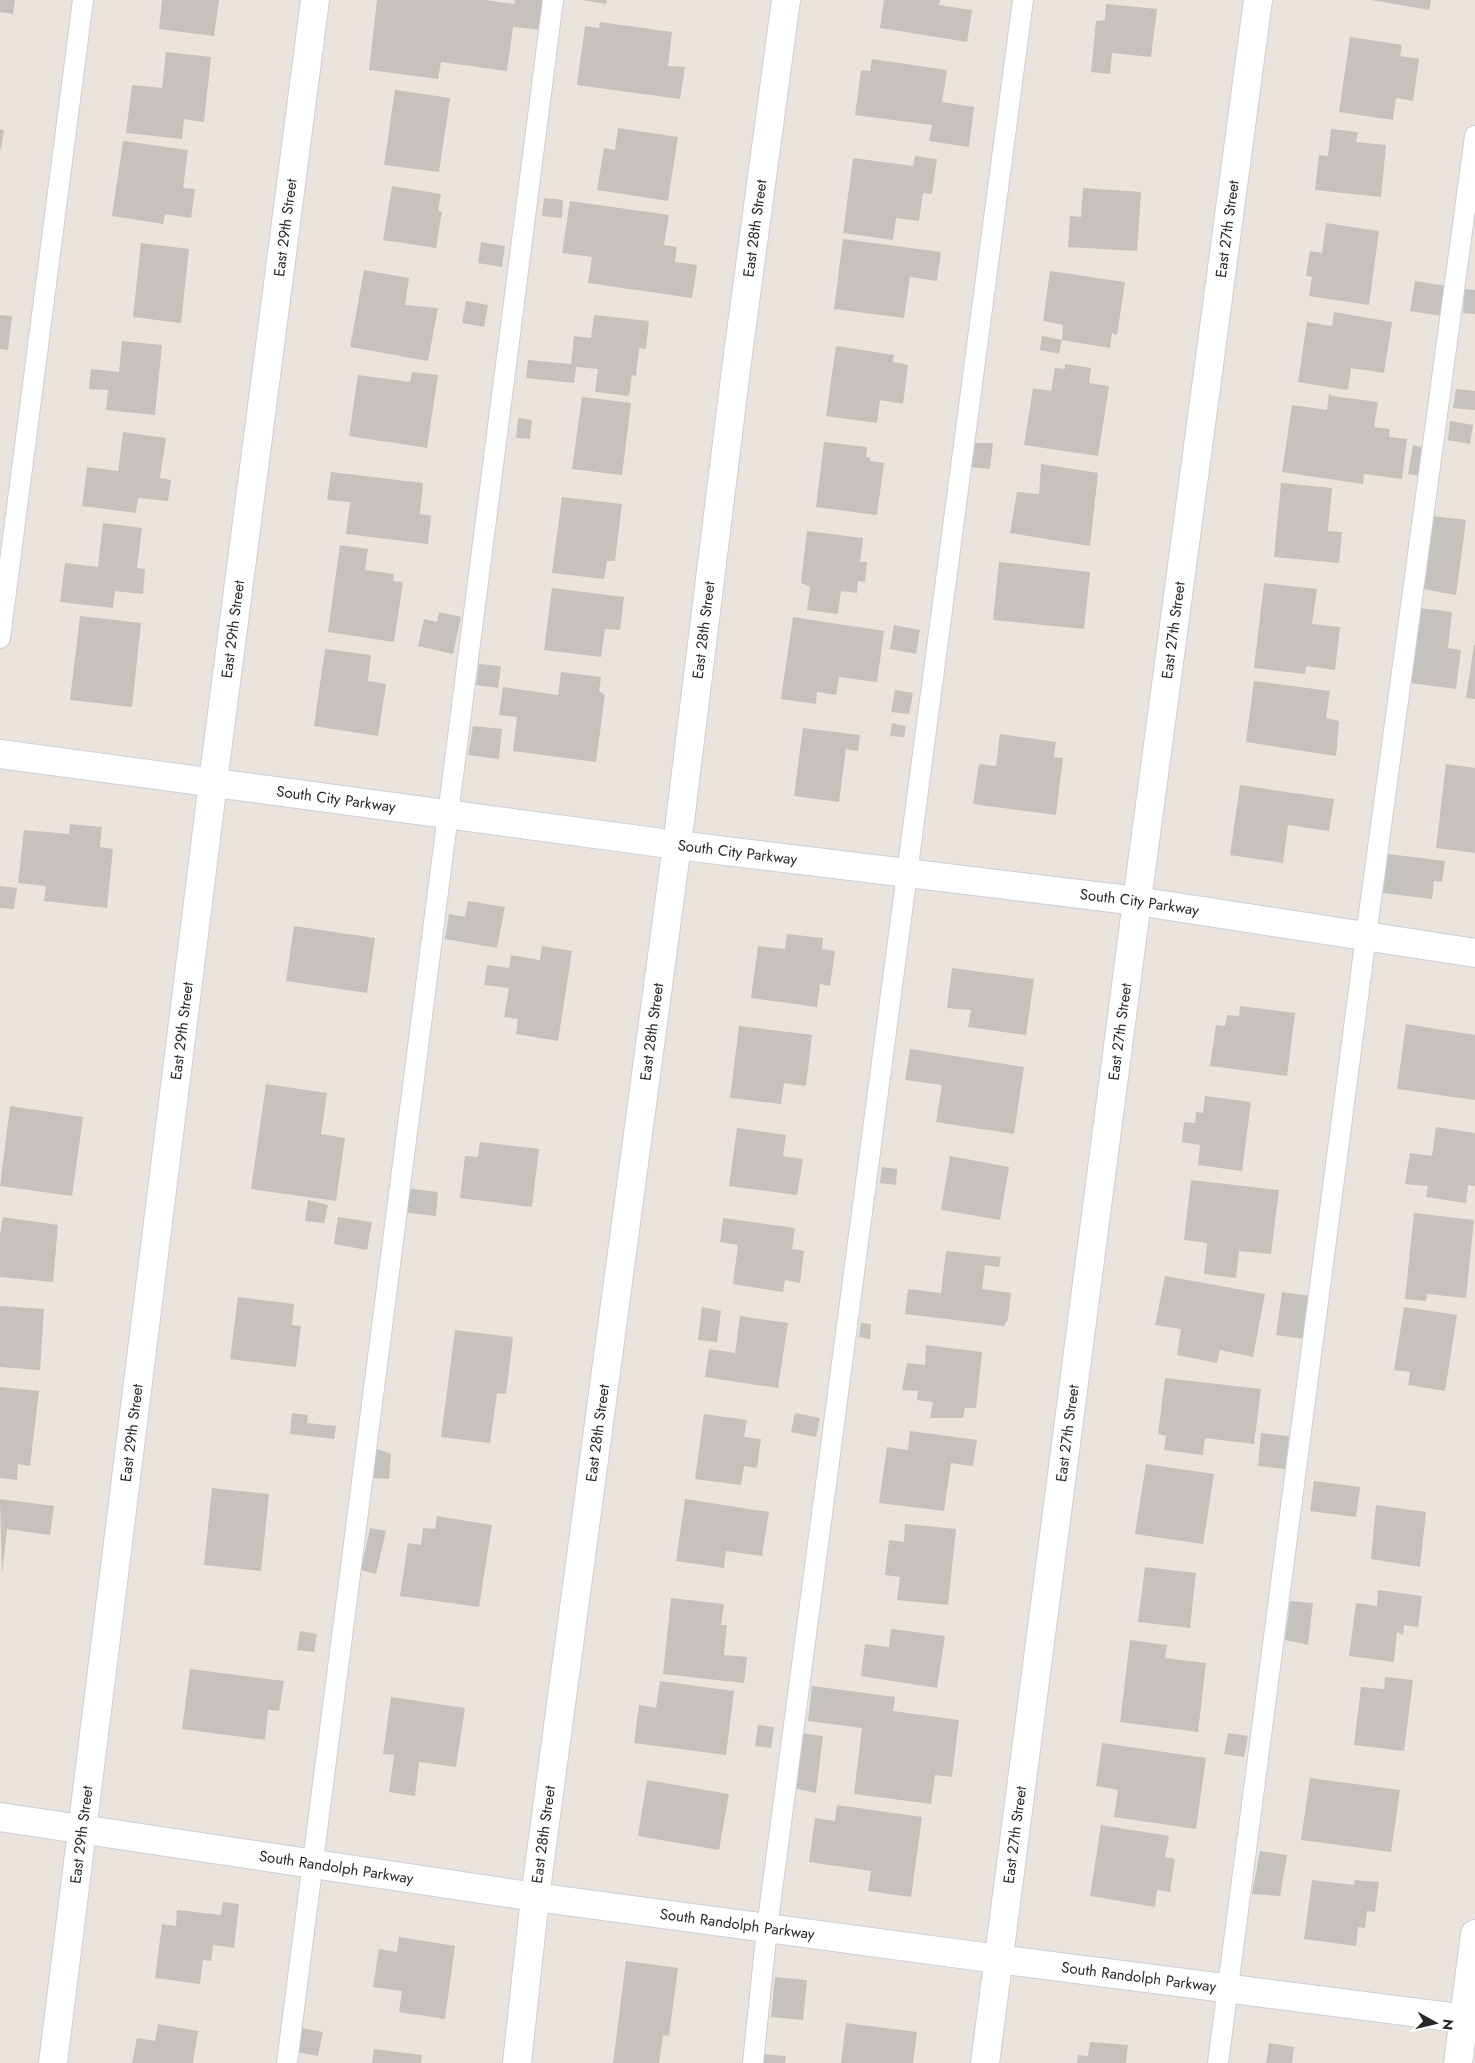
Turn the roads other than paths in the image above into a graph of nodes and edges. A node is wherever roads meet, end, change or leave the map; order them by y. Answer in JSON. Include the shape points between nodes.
{"nodes":[{"id":1,"x":83,"y":0,"type":"edge"},
{"id":2,"x":315,"y":0,"type":"edge"},
{"id":3,"x":553,"y":0,"type":"edge"},
{"id":4,"x":786,"y":0,"type":"edge"},
{"id":5,"x":1024,"y":0,"type":"edge"},
{"id":6,"x":1258,"y":0,"type":"edge"},
{"id":7,"x":1475,"y":136,"type":"edge"},
{"id":8,"x":0,"y":638,"type":"edge"},
{"id":9,"x":0,"y":754,"type":"edge"},
{"id":10,"x":213,"y":782,"type":"junction"},
{"id":11,"x":446,"y":814,"type":"junction"},
{"id":12,"x":678,"y":845,"type":"junction"},
{"id":13,"x":907,"y":873,"type":"junction"},
{"id":14,"x":1137,"y":901,"type":"junction"},
{"id":15,"x":1366,"y":936,"type":"junction"},
{"id":16,"x":1475,"y":953,"type":"edge"},
{"id":17,"x":0,"y":1817,"type":"edge"},
{"id":18,"x":82,"y":1828,"type":"junction"},
{"id":19,"x":311,"y":1863,"type":"junction"},
{"id":20,"x":535,"y":1897,"type":"junction"},
{"id":21,"x":767,"y":1928,"type":"junction"},
{"id":22,"x":1475,"y":1934,"type":"edge"},
{"id":23,"x":998,"y":1959,"type":"junction"},
{"id":24,"x":1227,"y":1988,"type":"junction"},
{"id":25,"x":1470,"y":2019,"type":"edge"},
{"id":26,"x":53,"y":2063,"type":"edge"},
{"id":27,"x":286,"y":2063,"type":"edge"},
{"id":28,"x":516,"y":2063,"type":"edge"},
{"id":29,"x":752,"y":2063,"type":"edge"},
{"id":30,"x":985,"y":2063,"type":"edge"},
{"id":31,"x":1218,"y":2063,"type":"edge"},
{"id":32,"x":1458,"y":2063,"type":"edge"}],
"edges":[{"from":1,"to":8,"type":"lane"},
{"from":2,"to":10,"type":"street","name":"East 29th Street"},
{"from":3,"to":11,"type":"lane"},
{"from":4,"to":12,"type":"street","name":"East 28th Street"},
{"from":5,"to":13,"type":"lane"},
{"from":6,"to":14,"type":"street","name":"East 27th Street"},
{"from":7,"to":15,"type":"lane"},
{"from":9,"to":10,"type":"street","name":"South City Parkway"},
{"from":10,"to":11,"type":"street","name":"South City Parkway"},
{"from":10,"to":18,"type":"street","name":"East 29th Street"},
{"from":11,"to":12,"type":"street","name":"South City Parkway"},
{"from":11,"to":19,"type":"lane"},
{"from":12,"to":13,"type":"street","name":"South City Parkway"},
{"from":12,"to":20,"type":"street","name":"East 28th Street"},
{"from":13,"to":14,"type":"street","name":"South City Parkway"},
{"from":13,"to":21,"type":"lane"},
{"from":14,"to":15,"type":"street","name":"South City Parkway"},
{"from":14,"to":23,"type":"street","name":"East 27th Street"},
{"from":15,"to":16,"type":"street","name":"South City Parkway"},
{"from":15,"to":24,"type":"lane"},
{"from":17,"to":18,"type":"street","name":"South Randolph Parkway"},
{"from":18,"to":19,"type":"street","name":"South Randolph Parkway"},
{"from":18,"to":26,"type":"street","name":"East 29th Street"},
{"from":19,"to":20,"type":"street","name":"South Randolph Parkway"},
{"from":19,"to":27,"type":"lane"},
{"from":20,"to":21,"type":"street","name":"South Randolph Parkway"},
{"from":20,"to":28,"type":"street","name":"East 28th Street"},
{"from":21,"to":23,"type":"street","name":"South Randolph Parkway"},
{"from":21,"to":29,"type":"lane"},
{"from":22,"to":25,"type":"street"},
{"from":23,"to":24,"type":"street","name":"South Randolph Parkway"},
{"from":23,"to":30,"type":"street","name":"East 27th Street"},
{"from":24,"to":25,"type":"street","name":"South Randolph Parkway"},
{"from":24,"to":31,"type":"lane"},
{"from":25,"to":32,"type":"street"}]}
